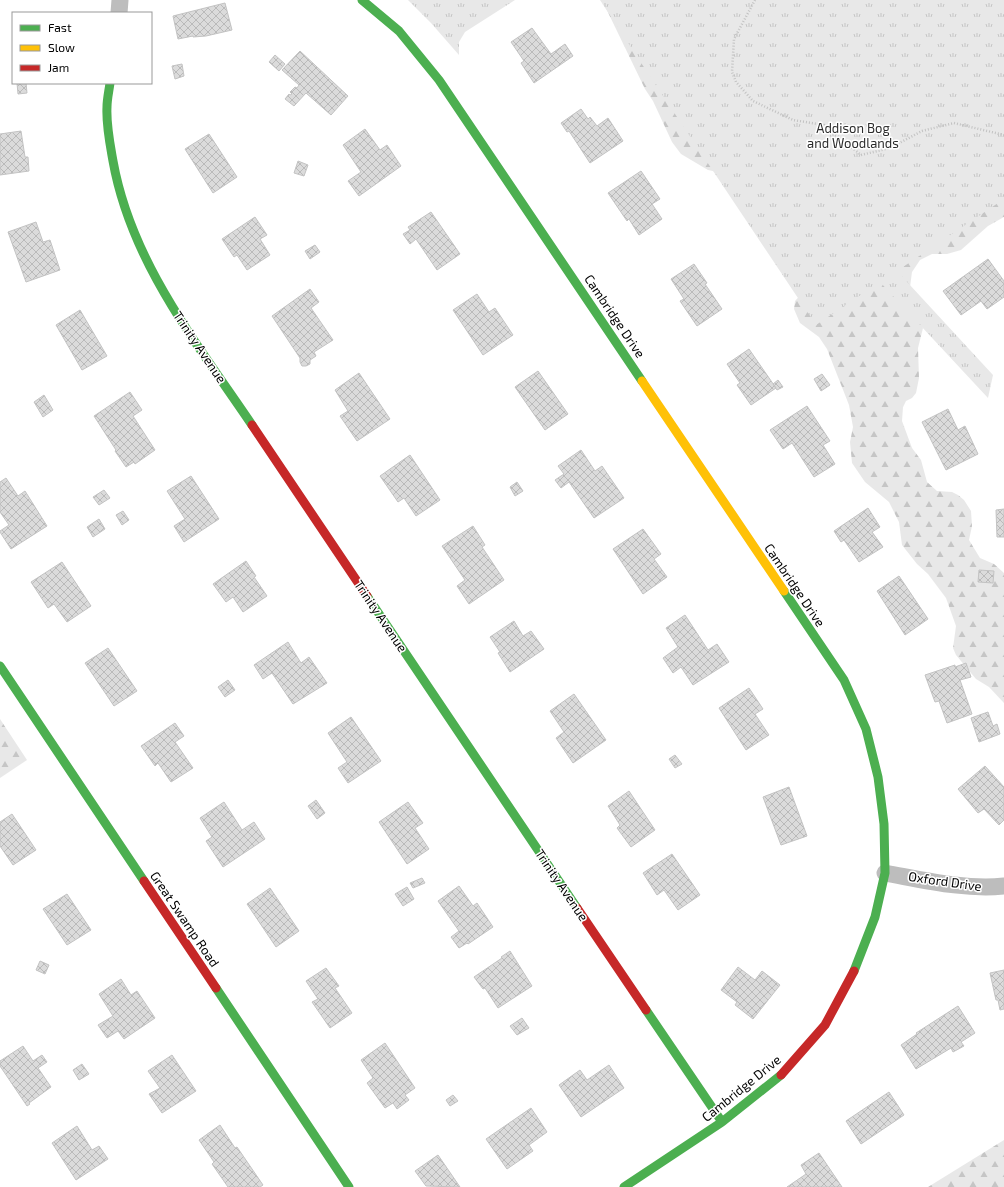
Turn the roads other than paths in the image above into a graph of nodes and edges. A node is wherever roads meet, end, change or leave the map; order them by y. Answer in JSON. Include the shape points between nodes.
{"nodes":[{"id":1,"x":120,"y":0,"type":"edge"},
{"id":2,"x":362,"y":0,"type":"edge"},
{"id":3,"x":119,"y":12,"type":"edge"},
{"id":4,"x":110,"y":84,"type":"edge"},
{"id":5,"x":0,"y":666,"type":"edge"},
{"id":6,"x":885,"y":873,"type":"junction"},
{"id":7,"x":1004,"y":886,"type":"edge"},
{"id":8,"x":722,"y":1122,"type":"junction"},
{"id":9,"x":349,"y":1187,"type":"edge"},
{"id":10,"x":624,"y":1187,"type":"edge"}],
"edges":[{"from":1,"to":3,"type":"street"},
{"from":2,"to":6,"type":"street","name":"Cambridge Drive","via":[[399,31],[439,80],[844,680],[866,729],[878,777],[884,824]]},
{"from":4,"to":8,"type":"street","name":"Trinity Avenue","via":[[107,109],[113,167],[128,219],[148,267],[230,394]]},
{"from":5,"to":9,"type":"street","name":"Great Swamp Road"},
{"from":6,"to":7,"type":"street","name":"Oxford Drive","via":[[944,883],[990,888]]},
{"from":6,"to":8,"type":"street","name":"Cambridge Drive","via":[[875,917],[852,977],[825,1025],[782,1074]]},
{"from":8,"to":10,"type":"street","name":"Cambridge Drive"}]}
